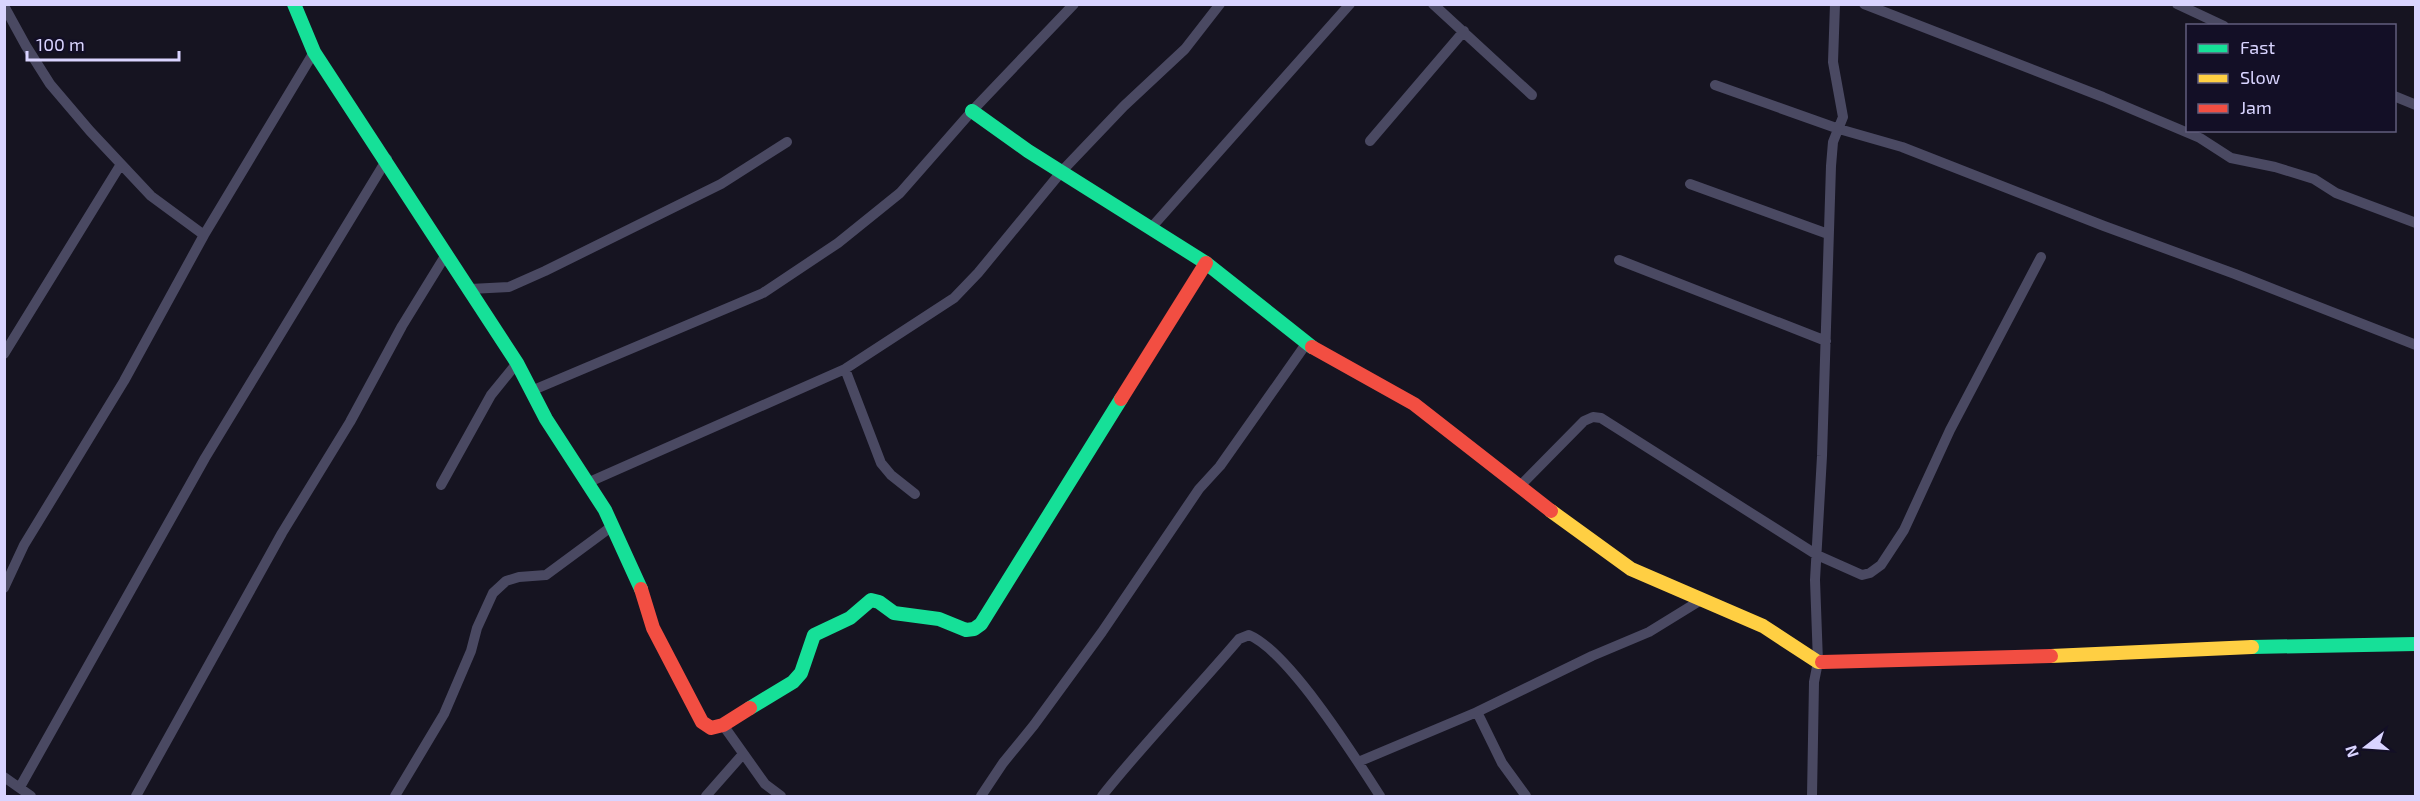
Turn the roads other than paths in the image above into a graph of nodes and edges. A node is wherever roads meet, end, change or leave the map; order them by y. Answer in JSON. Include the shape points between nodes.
{"nodes":[{"id":1,"x":294,"y":4,"type":"edge"},
{"id":2,"x":1074,"y":4,"type":"edge"},
{"id":3,"x":1220,"y":4,"type":"edge"},
{"id":4,"x":1350,"y":4,"type":"edge"},
{"id":5,"x":1432,"y":4,"type":"edge"},
{"id":6,"x":1835,"y":4,"type":"edge"},
{"id":7,"x":1864,"y":4,"type":"edge"},
{"id":8,"x":2177,"y":4,"type":"edge"},
{"id":9,"x":4,"y":6,"type":"edge"},
{"id":10,"x":2220,"y":24,"type":"edge"},
{"id":11,"x":1464,"y":31,"type":"junction"},
{"id":12,"x":314,"y":51,"type":"junction"},
{"id":13,"x":1715,"y":85,"type":"dead end"},
{"id":14,"x":1532,"y":95,"type":"dead end"},
{"id":15,"x":2396,"y":97,"type":"edge"},
{"id":16,"x":2415,"y":105,"type":"edge"},
{"id":17,"x":972,"y":111,"type":"junction"},
{"id":18,"x":1839,"y":129,"type":"junction"},
{"id":19,"x":1370,"y":141,"type":"dead end"},
{"id":20,"x":787,"y":142,"type":"dead end"},
{"id":21,"x":387,"y":159,"type":"junction"},
{"id":22,"x":121,"y":164,"type":"junction"},
{"id":23,"x":1062,"y":171,"type":"junction"},
{"id":24,"x":1690,"y":184,"type":"dead end"},
{"id":25,"x":2415,"y":223,"type":"edge"},
{"id":26,"x":1151,"y":228,"type":"junction"},
{"id":27,"x":1828,"y":234,"type":"junction"},
{"id":28,"x":204,"y":235,"type":"junction"},
{"id":29,"x":447,"y":253,"type":"junction"},
{"id":30,"x":2041,"y":257,"type":"dead end"},
{"id":31,"x":1619,"y":260,"type":"dead end"},
{"id":32,"x":1206,"y":264,"type":"junction"},
{"id":33,"x":470,"y":289,"type":"junction"},
{"id":34,"x":1826,"y":341,"type":"junction"},
{"id":35,"x":1306,"y":344,"type":"junction"},
{"id":36,"x":2415,"y":345,"type":"edge"},
{"id":37,"x":4,"y":354,"type":"edge"},
{"id":38,"x":517,"y":363,"type":"junction"},
{"id":39,"x":845,"y":369,"type":"junction"},
{"id":40,"x":531,"y":391,"type":"junction"},
{"id":41,"x":587,"y":483,"type":"junction"},
{"id":42,"x":441,"y":485,"type":"dead end"},
{"id":43,"x":1520,"y":486,"type":"junction"},
{"id":44,"x":915,"y":494,"type":"dead end"},
{"id":45,"x":611,"y":527,"type":"junction"},
{"id":46,"x":1817,"y":555,"type":"junction"},
{"id":47,"x":4,"y":588,"type":"edge"},
{"id":48,"x":1701,"y":600,"type":"junction"},
{"id":49,"x":2415,"y":644,"type":"edge"},
{"id":50,"x":1818,"y":662,"type":"junction"},
{"id":51,"x":1477,"y":712,"type":"junction"},
{"id":52,"x":723,"y":725,"type":"junction"},
{"id":53,"x":743,"y":754,"type":"junction"},
{"id":54,"x":1358,"y":762,"type":"junction"},
{"id":55,"x":4,"y":777,"type":"edge"},
{"id":56,"x":20,"y":788,"type":"junction"},
{"id":57,"x":31,"y":796,"type":"edge"},
{"id":58,"x":136,"y":796,"type":"edge"},
{"id":59,"x":395,"y":796,"type":"edge"},
{"id":60,"x":706,"y":796,"type":"edge"},
{"id":61,"x":782,"y":796,"type":"edge"},
{"id":62,"x":981,"y":796,"type":"edge"},
{"id":63,"x":1102,"y":796,"type":"edge"},
{"id":64,"x":1380,"y":796,"type":"edge"},
{"id":65,"x":1526,"y":796,"type":"edge"},
{"id":66,"x":1812,"y":796,"type":"edge"}],
"edges":[{"from":1,"to":12,"type":"street"},
{"from":2,"to":17,"type":"street"},
{"from":3,"to":23,"type":"street","via":[[1185,49]]},
{"from":4,"to":26,"type":"street"},
{"from":5,"to":11,"type":"street"},
{"from":6,"to":18,"type":"street","via":[[1833,62],[1843,117]]},
{"from":7,"to":25,"type":"street","via":[[2103,97],[2200,138],[2231,158],[2314,179],[2336,192]]},
{"from":8,"to":10,"type":"street"},
{"from":9,"to":22,"type":"street","via":[[50,84]]},
{"from":11,"to":14,"type":"street"},
{"from":11,"to":19,"type":"street"},
{"from":12,"to":21,"type":"street"},
{"from":12,"to":28,"type":"street"},
{"from":13,"to":18,"type":"street"},
{"from":15,"to":16,"type":"street"},
{"from":17,"to":23,"type":"street"},
{"from":17,"to":40,"type":"street","via":[[900,193],[838,243],[763,293]]},
{"from":18,"to":27,"type":"street","via":[[1833,142]]},
{"from":18,"to":36,"type":"street","via":[[1911,150]]},
{"from":20,"to":33,"type":"street","via":[[721,184],[545,271],[509,286]]},
{"from":21,"to":29,"type":"street"},
{"from":21,"to":56,"type":"street","via":[[206,458]]},
{"from":22,"to":28,"type":"street","via":[[151,196]]},
{"from":22,"to":37,"type":"street"},
{"from":23,"to":26,"type":"street"},
{"from":23,"to":39,"type":"street","via":[[954,298]]},
{"from":24,"to":27,"type":"street"},
{"from":26,"to":32,"type":"street"},
{"from":27,"to":34,"type":"street"},
{"from":28,"to":47,"type":"street","via":[[124,381],[24,545]]},
{"from":29,"to":33,"type":"street"},
{"from":29,"to":58,"type":"street","via":[[282,533]]},
{"from":30,"to":46,"type":"street","via":[[1950,430],[1904,530],[1881,565],[1862,575]]},
{"from":31,"to":34,"type":"street"},
{"from":32,"to":35,"type":"street"},
{"from":32,"to":52,"type":"street","via":[[981,624],[966,630],[939,619],[894,613],[871,600],[850,618],[814,635],[801,673],[793,682]]},
{"from":33,"to":38,"type":"street"},
{"from":34,"to":46,"type":"street"},
{"from":35,"to":43,"type":"street","via":[[1414,404]]},
{"from":35,"to":62,"type":"street","via":[[1220,466],[1198,489],[1102,632]]},
{"from":38,"to":40,"type":"street"},
{"from":38,"to":42,"type":"street","via":[[491,395]]},
{"from":39,"to":41,"type":"street"},
{"from":39,"to":44,"type":"street","via":[[881,463]]},
{"from":40,"to":41,"type":"street"},
{"from":41,"to":45,"type":"street"},
{"from":43,"to":46,"type":"street","via":[[1584,421],[1600,418]]},
{"from":43,"to":48,"type":"street","via":[[1631,569]]},
{"from":45,"to":52,"type":"street","via":[[638,581],[652,628],[696,712],[711,728]]},
{"from":45,"to":59,"type":"street","via":[[546,575],[506,581],[493,593],[444,714]]},
{"from":46,"to":50,"type":"street"},
{"from":48,"to":50,"type":"street","via":[[1763,626]]},
{"from":48,"to":51,"type":"street","via":[[1649,632]]},
{"from":49,"to":50,"type":"street"},
{"from":50,"to":66,"type":"street","via":[[1814,682]]},
{"from":51,"to":54,"type":"street"},
{"from":51,"to":65,"type":"street","via":[[1502,763]]},
{"from":52,"to":53,"type":"street"},
{"from":53,"to":60,"type":"street"},
{"from":53,"to":61,"type":"street","via":[[765,784]]},
{"from":54,"to":63,"type":"street","via":[[1294,673],[1260,640],[1249,635],[1239,639]]},
{"from":54,"to":64,"type":"street"},
{"from":55,"to":56,"type":"street"},
{"from":56,"to":57,"type":"street"}]}
